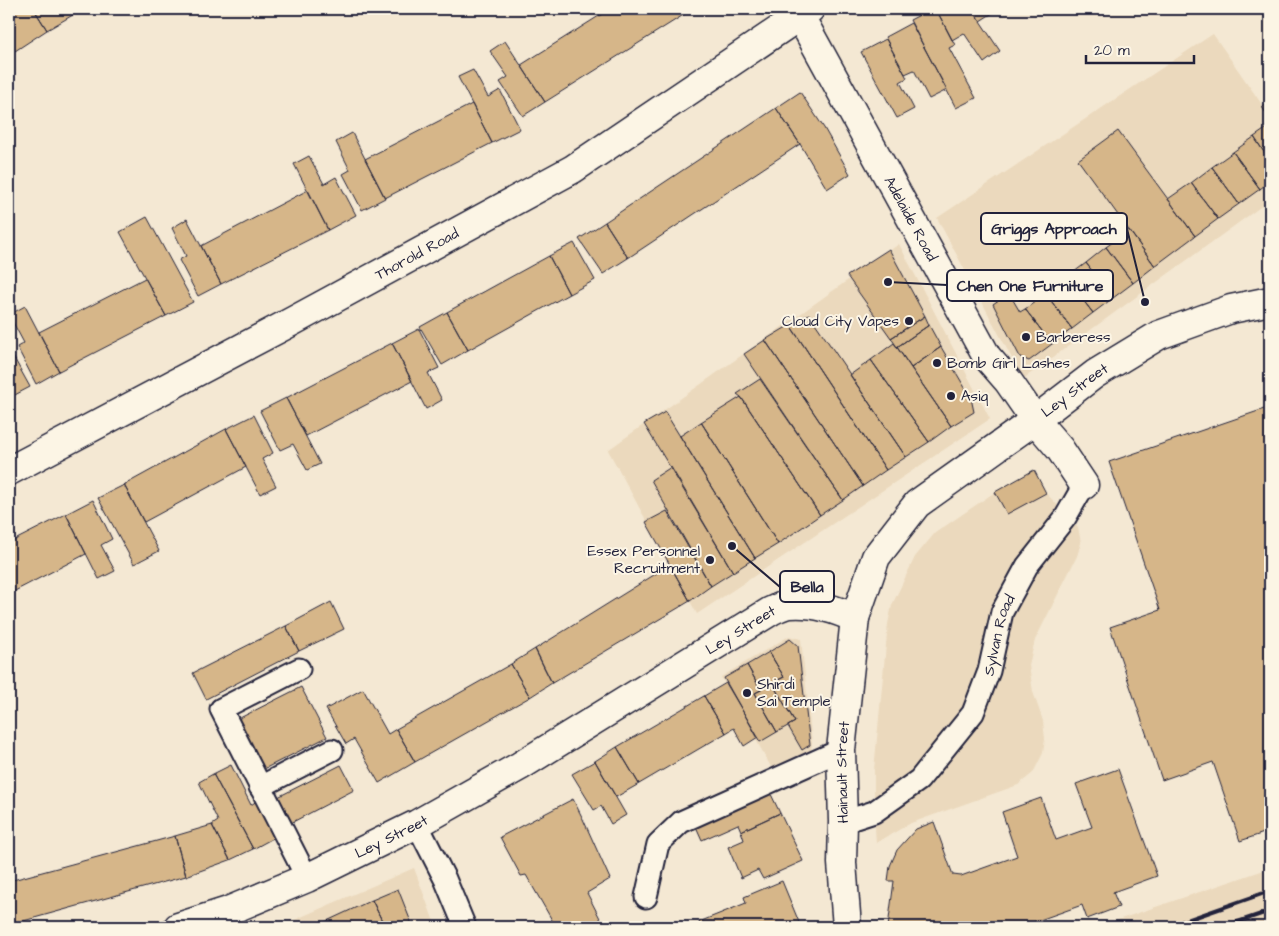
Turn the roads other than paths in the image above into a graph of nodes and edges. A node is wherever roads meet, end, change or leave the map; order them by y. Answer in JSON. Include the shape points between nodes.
{"nodes":[{"id":1,"x":802,"y":11,"type":"edge"},
{"id":2,"x":1270,"y":301,"type":"edge"},
{"id":3,"x":1035,"y":420,"type":"junction"},
{"id":4,"x":9,"y":470,"type":"edge"},
{"id":5,"x":1084,"y":485,"type":"joint"},
{"id":6,"x":855,"y":618,"type":"junction"},
{"id":7,"x":299,"y":669,"type":"dead end"},
{"id":8,"x":332,"y":750,"type":"dead end"},
{"id":9,"x":841,"y":750,"type":"junction"},
{"id":10,"x":260,"y":787,"type":"junction"},
{"id":11,"x":843,"y":822,"type":"junction"},
{"id":12,"x":418,"y":824,"type":"junction"},
{"id":13,"x":307,"y":878,"type":"junction"},
{"id":14,"x":646,"y":897,"type":"dead end"},
{"id":15,"x":178,"y":927,"type":"edge"},
{"id":16,"x":465,"y":927,"type":"edge"},
{"id":17,"x":847,"y":927,"type":"edge"}],
"edges":[{"from":1,"to":3,"type":"street","name":"Adelaide Road","via":[[987,357]]},
{"from":1,"to":4,"type":"street","name":"Thorold Road","via":[[573,169]]},
{"from":2,"to":3,"type":"street","name":"Ley Street","via":[[1231,309],[1159,335],[1095,374]]},
{"from":3,"to":5,"type":"street","name":"Sylvan Road","via":[[1060,449]]},
{"from":3,"to":6,"type":"street","name":"Ley Street","via":[[917,504],[876,557]]},
{"from":5,"to":11,"type":"lane","name":"Sylvan Road","via":[[1065,518],[1027,566],[1002,612],[989,671],[973,713],[919,780],[874,812]]},
{"from":6,"to":9,"type":"street","name":"Hainault Street"},
{"from":6,"to":12,"type":"street","name":"Ley Street","via":[[838,610],[805,604],[788,604],[771,611],[520,766]]},
{"from":7,"to":10,"type":"lane","via":[[221,709]]},
{"from":8,"to":10,"type":"lane"},
{"from":9,"to":11,"type":"street","name":"Hainault Street"},
{"from":9,"to":14,"type":"lane","via":[[681,822],[658,844]]},
{"from":10,"to":13,"type":"lane"},
{"from":11,"to":17,"type":"street","name":"Hainault Street","via":[[842,863]]},
{"from":12,"to":13,"type":"street","name":"Ley Street"},
{"from":12,"to":16,"type":"lane"},
{"from":13,"to":15,"type":"street","name":"Ley Street","via":[[228,911]]}]}
